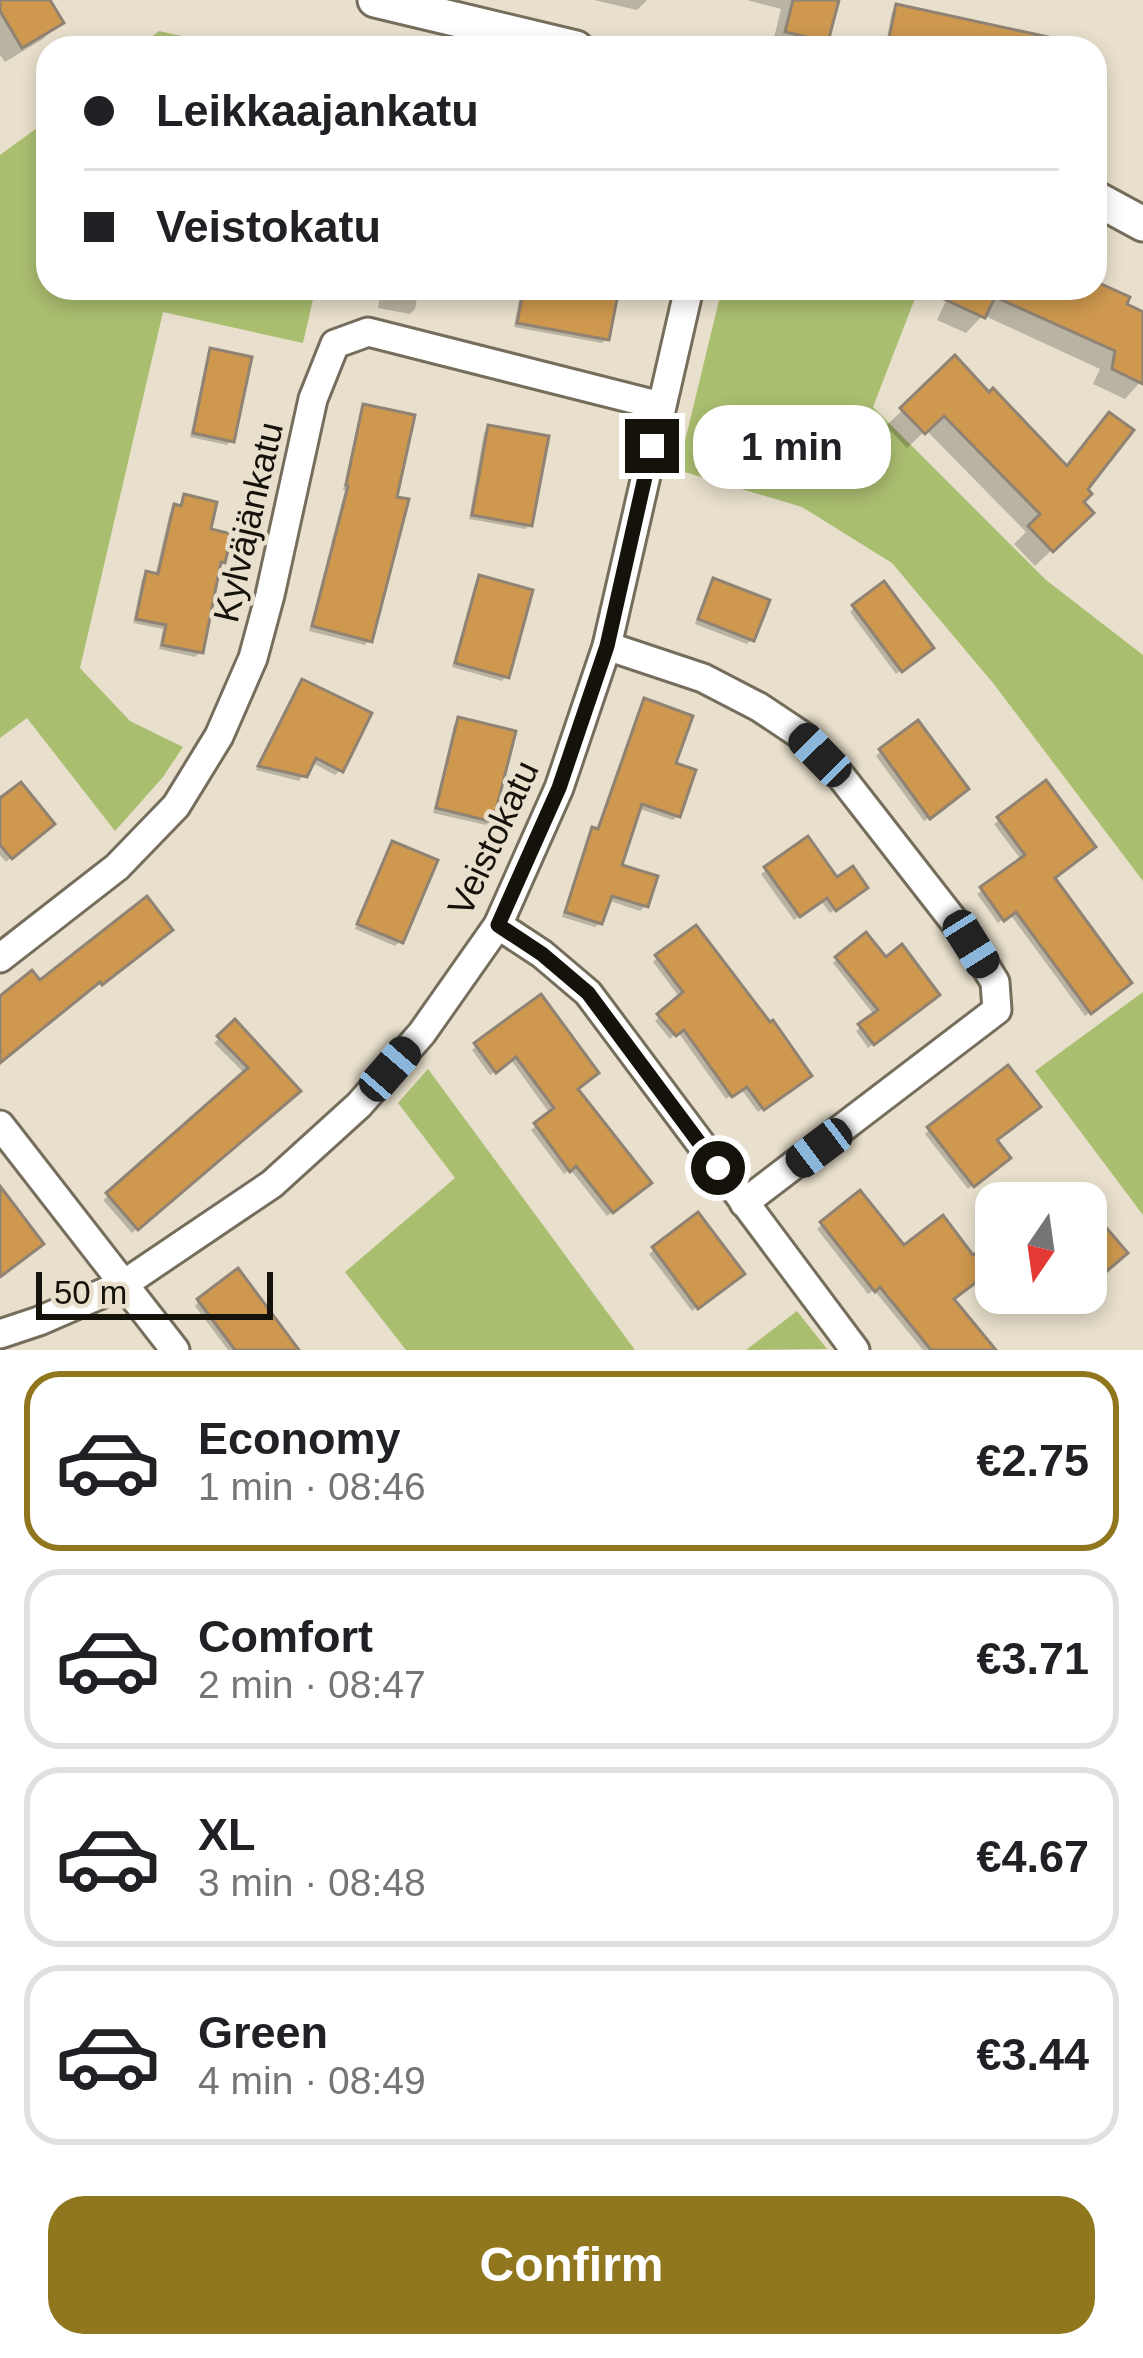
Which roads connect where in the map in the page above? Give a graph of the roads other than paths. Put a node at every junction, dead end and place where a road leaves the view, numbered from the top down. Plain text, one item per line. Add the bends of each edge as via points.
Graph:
1 (375, 0) edge
2 (526, 36) edge
3 (1107, 205) edge
4 (1143, 224) edge
5 (686, 300) edge
6 (662, 406) junction
7 (607, 646) junction
8 (498, 925) junction
9 (0, 958) edge
10 (0, 1125) edge
11 (744, 1203) junction
12 (124, 1284) junction
13 (0, 1334) edge
14 (175, 1350) edge
15 (855, 1350) edge

1 - 2 street
3 - 4 street
5 - 6 street, Veistokatu
6 - 7 street, Veistokatu
6 - 9 street, Kylväjänkatu via 368,332 335,344 313,399 253,658 219,736 176,806 117,867
7 - 8 street, Veistokatu via 559,788
7 - 11 street via 704,678 801,735 840,775 994,982 997,1010
8 - 11 street via 588,993
8 - 12 street, Veistokatu via 422,1034 359,1105 272,1184
10 - 12 street
11 - 15 street
12 - 13 street, Veistokatu
12 - 14 street

